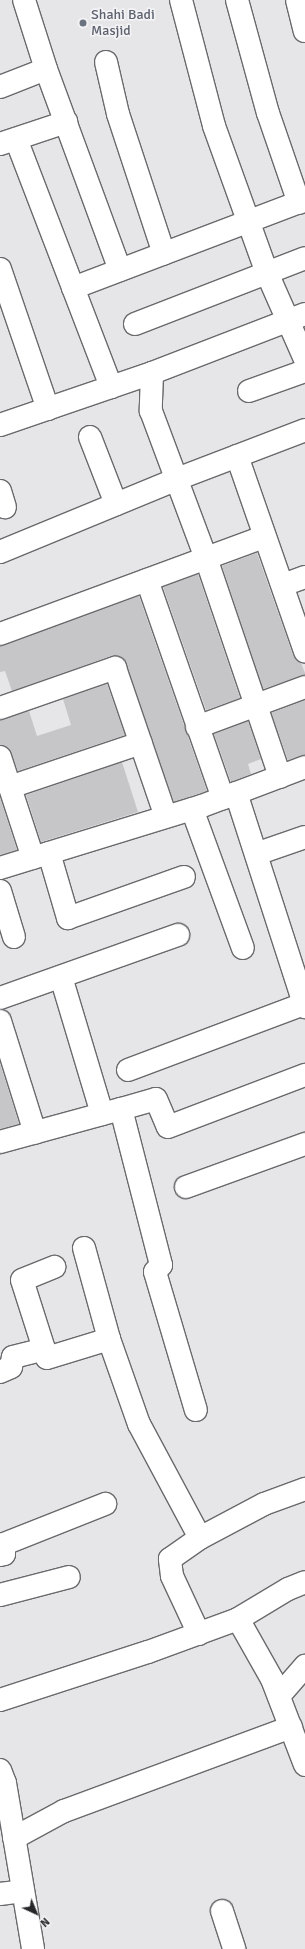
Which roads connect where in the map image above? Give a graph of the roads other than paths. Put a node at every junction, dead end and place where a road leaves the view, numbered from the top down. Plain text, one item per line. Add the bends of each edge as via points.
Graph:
1 (24, 0) edge
2 (181, 0) edge
3 (237, 0) edge
4 (297, 0) edge
5 (305, 32) edge
6 (106, 62) dead end
7 (46, 69) junction
8 (0, 87) edge
9 (66, 122) junction
10 (8, 142) edge
11 (302, 201) edge
12 (249, 220) junction
13 (164, 254) junction
14 (305, 258) edge
15 (120, 270) junction
16 (267, 273) junction
17 (1, 277) edge
18 (73, 288) junction
19 (296, 318) edge
20 (135, 324) dead end
21 (305, 359) edge
22 (305, 371) edge
23 (152, 373) junction
24 (111, 387) junction
25 (249, 391) dead end
26 (48, 409) junction
27 (0, 425) edge
28 (305, 430) edge
29 (90, 437) dead end
30 (237, 456) junction
31 (177, 479) junction
32 (116, 504) junction
33 (264, 537) junction
34 (0, 552) edge
35 (206, 558) junction
36 (305, 577) edge
37 (147, 580) junction
38 (283, 585) junction
39 (0, 634) edge
40 (305, 651) edge
41 (305, 687) edge
42 (256, 706) junction
43 (0, 708) edge
44 (197, 727) junction
45 (141, 743) junction
46 (0, 757) edge
47 (305, 767) edge
48 (280, 777) junction
49 (10, 787) junction
50 (230, 796) junction
51 (192, 809) junction
52 (166, 817) junction
53 (305, 837) edge
54 (256, 854) junction
55 (41, 855) junction
56 (0, 868) edge
57 (184, 877) dead end
58 (0, 891) edge
59 (178, 935) dead end
60 (14, 938) dead end
61 (243, 948) dead end
62 (60, 977) junction
63 (0, 998) edge
64 (304, 1005) edge
65 (0, 1021) edge
66 (128, 1070) dead end
67 (305, 1075) edge
68 (111, 1111) junction
69 (34, 1133) junction
70 (0, 1142) edge
71 (305, 1144) edge
72 (186, 1187) dead end
73 (84, 1248) dead end
74 (54, 1267) dead end
75 (109, 1340) junction
76 (44, 1349) junction
77 (0, 1372) edge
78 (196, 1410) dead end
79 (305, 1489) edge
80 (104, 1504) dead end
81 (200, 1538) junction
82 (0, 1555) edge
83 (69, 1578) dead end
84 (305, 1582) edge
85 (0, 1595) edge
86 (238, 1619) junction
87 (199, 1634) junction
88 (305, 1666) edge
89 (279, 1696) junction
90 (0, 1700) edge
91 (291, 1727) junction
92 (305, 1765) edge
93 (0, 1770) edge
94 (14, 1838) junction
95 (23, 1891) junction
96 (0, 1894) edge
97 (222, 1911) dead end
98 (33, 1949) edge
99 (234, 1949) edge

1 - 7 street
2 - 12 street via 214,126
3 - 11 street via 268,113
4 - 5 street
6 - 13 street via 118,114
7 - 8 street
7 - 9 street
9 - 10 street
9 - 15 street
10 - 18 street
11 - 12 street
12 - 13 street
12 - 16 street
13 - 15 street
14 - 16 street
15 - 18 street
16 - 19 street
16 - 20 street
17 - 26 street
18 - 24 street
19 - 21 street
19 - 23 street
22 - 25 street
23 - 24 street
23 - 31 street via 151,411
24 - 26 street
26 - 27 street
28 - 30 street
29 - 32 street
30 - 31 street
30 - 33 street
31 - 32 street
31 - 35 street
32 - 34 street
33 - 35 street
33 - 38 street
35 - 37 street
35 - 42 street
36 - 38 street
37 - 39 street
37 - 44 street
38 - 40 street
41 - 42 street
42 - 44 street
42 - 48 street
43 - 45 street via 115,668
44 - 50 street
45 - 49 street
45 - 52 street
46 - 49 street
47 - 48 street
48 - 50 street
49 - 55 street
50 - 51 street
50 - 54 street
51 - 52 street
51 - 61 street
52 - 55 street
53 - 54 street
54 - 64 street
55 - 56 street
55 - 57 street via 68,918
58 - 60 street
59 - 62 street
62 - 63 street
62 - 68 street
64 - 66 street
65 - 69 street
67 - 68 street via 168,1127 156,1099
68 - 69 street
68 - 78 street via 162,1265 155,1272
69 - 70 street
71 - 72 street
73 - 75 street
74 - 76 street via 22,1280
75 - 76 street via 47,1358
75 - 81 street via 138,1424
76 - 77 street via 13,1357 11,1367
79 - 81 street via 264,1504
80 - 82 street via 4,1544 4,1554
81 - 87 street via 174,1554 168,1563
83 - 85 street
84 - 86 street via 288,1589
86 - 87 street
86 - 89 street
87 - 90 street
88 - 89 street
89 - 91 street
91 - 92 street
91 - 94 street via 64,1811
93 - 94 street via 5,1783
94 - 95 street
95 - 96 street
95 - 98 street
97 - 99 street

